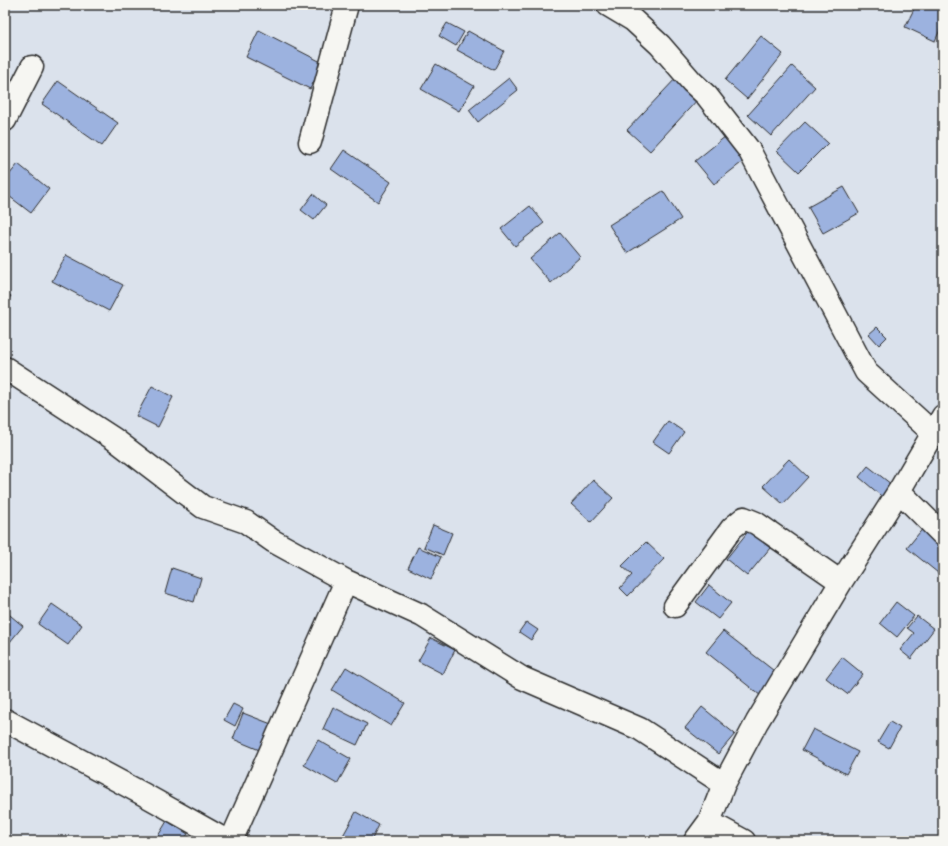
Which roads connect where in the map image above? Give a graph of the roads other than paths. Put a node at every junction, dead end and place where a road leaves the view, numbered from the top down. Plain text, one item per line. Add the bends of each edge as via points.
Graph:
1 (347, 5) edge
2 (608, 5) edge
3 (32, 67) dead end
4 (5, 120) edge
5 (310, 142) dead end
6 (5, 368) edge
7 (938, 424) edge
8 (899, 491) junction
9 (943, 535) edge
10 (346, 580) junction
11 (841, 582) junction
12 (675, 606) dead end
13 (5, 720) edge
14 (724, 784) junction
15 (708, 822) junction
16 (227, 841) edge
17 (231, 841) edge
18 (695, 841) edge
19 (744, 841) edge

1 - 5 street
2 - 7 street via 633,20 660,45 707,96 750,150 866,372
3 - 4 street
6 - 10 street via 114,439 203,507 246,522 273,541
7 - 8 street
8 - 9 street
8 - 11 street
10 - 14 street via 421,615 522,678 640,729
10 - 17 street
11 - 12 street via 756,523 744,518 732,528
11 - 14 street via 757,722
13 - 16 street
14 - 15 street
15 - 18 street
15 - 19 street

